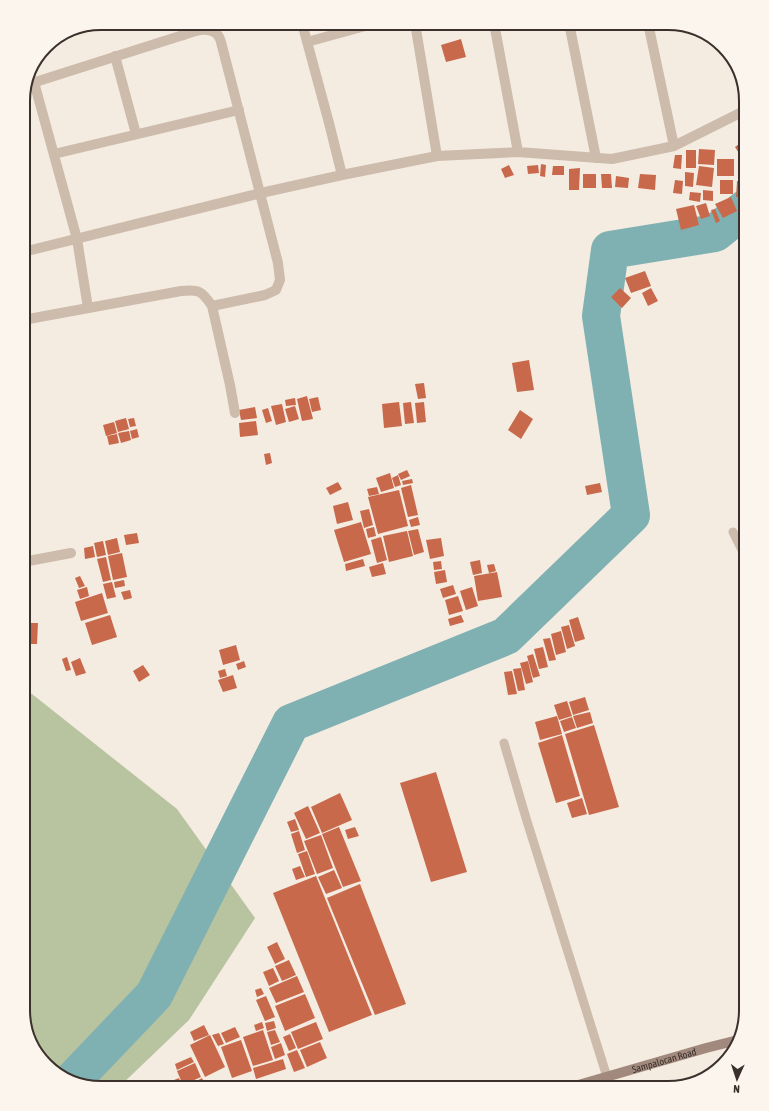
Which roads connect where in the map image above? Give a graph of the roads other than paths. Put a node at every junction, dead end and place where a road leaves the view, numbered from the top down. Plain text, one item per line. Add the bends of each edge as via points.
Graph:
1 (304, 30) edge
2 (351, 30) edge
3 (416, 30) edge
4 (495, 30) edge
5 (570, 30) edge
6 (649, 30) edge
7 (307, 42) junction
8 (115, 56) junction
9 (32, 83) edge
10 (31, 88) edge
11 (239, 110) junction
12 (739, 114) edge
13 (136, 134) junction
14 (674, 146) junction
15 (518, 152) junction
16 (54, 154) junction
17 (437, 156) junction
18 (596, 158) junction
19 (342, 175) junction
20 (261, 193) junction
21 (76, 239) junction
22 (30, 250) edge
23 (212, 306) junction
24 (88, 308) junction
25 (30, 319) edge
26 (235, 412) dead end
27 (734, 532) dead end
28 (739, 543) edge
29 (71, 553) dead end
30 (30, 561) edge
31 (504, 743) dead end
32 (732, 1042) edge
33 (607, 1077) junction
34 (593, 1081) edge

1 - 7 street
2 - 7 street
3 - 17 street
4 - 15 street
5 - 18 street
6 - 14 street
7 - 19 street
8 - 9 street
8 - 11 street via 203,30 215,32 221,42
8 - 13 street
10 - 16 street
11 - 13 street
11 - 20 street
12 - 14 street
13 - 16 street
14 - 18 street via 612,159
15 - 17 street
15 - 18 street
16 - 21 street
17 - 19 street
19 - 20 street
20 - 21 street
20 - 23 street via 278,263 280,280 276,290 265,295
21 - 22 street
21 - 24 street
23 - 24 street via 205,295 190,290
23 - 26 street
24 - 25 street
27 - 28 lane
29 - 30 street
31 - 33 lane
32 - 33 main road, Sampalocan Road
33 - 34 main road, Sampalocan Road

